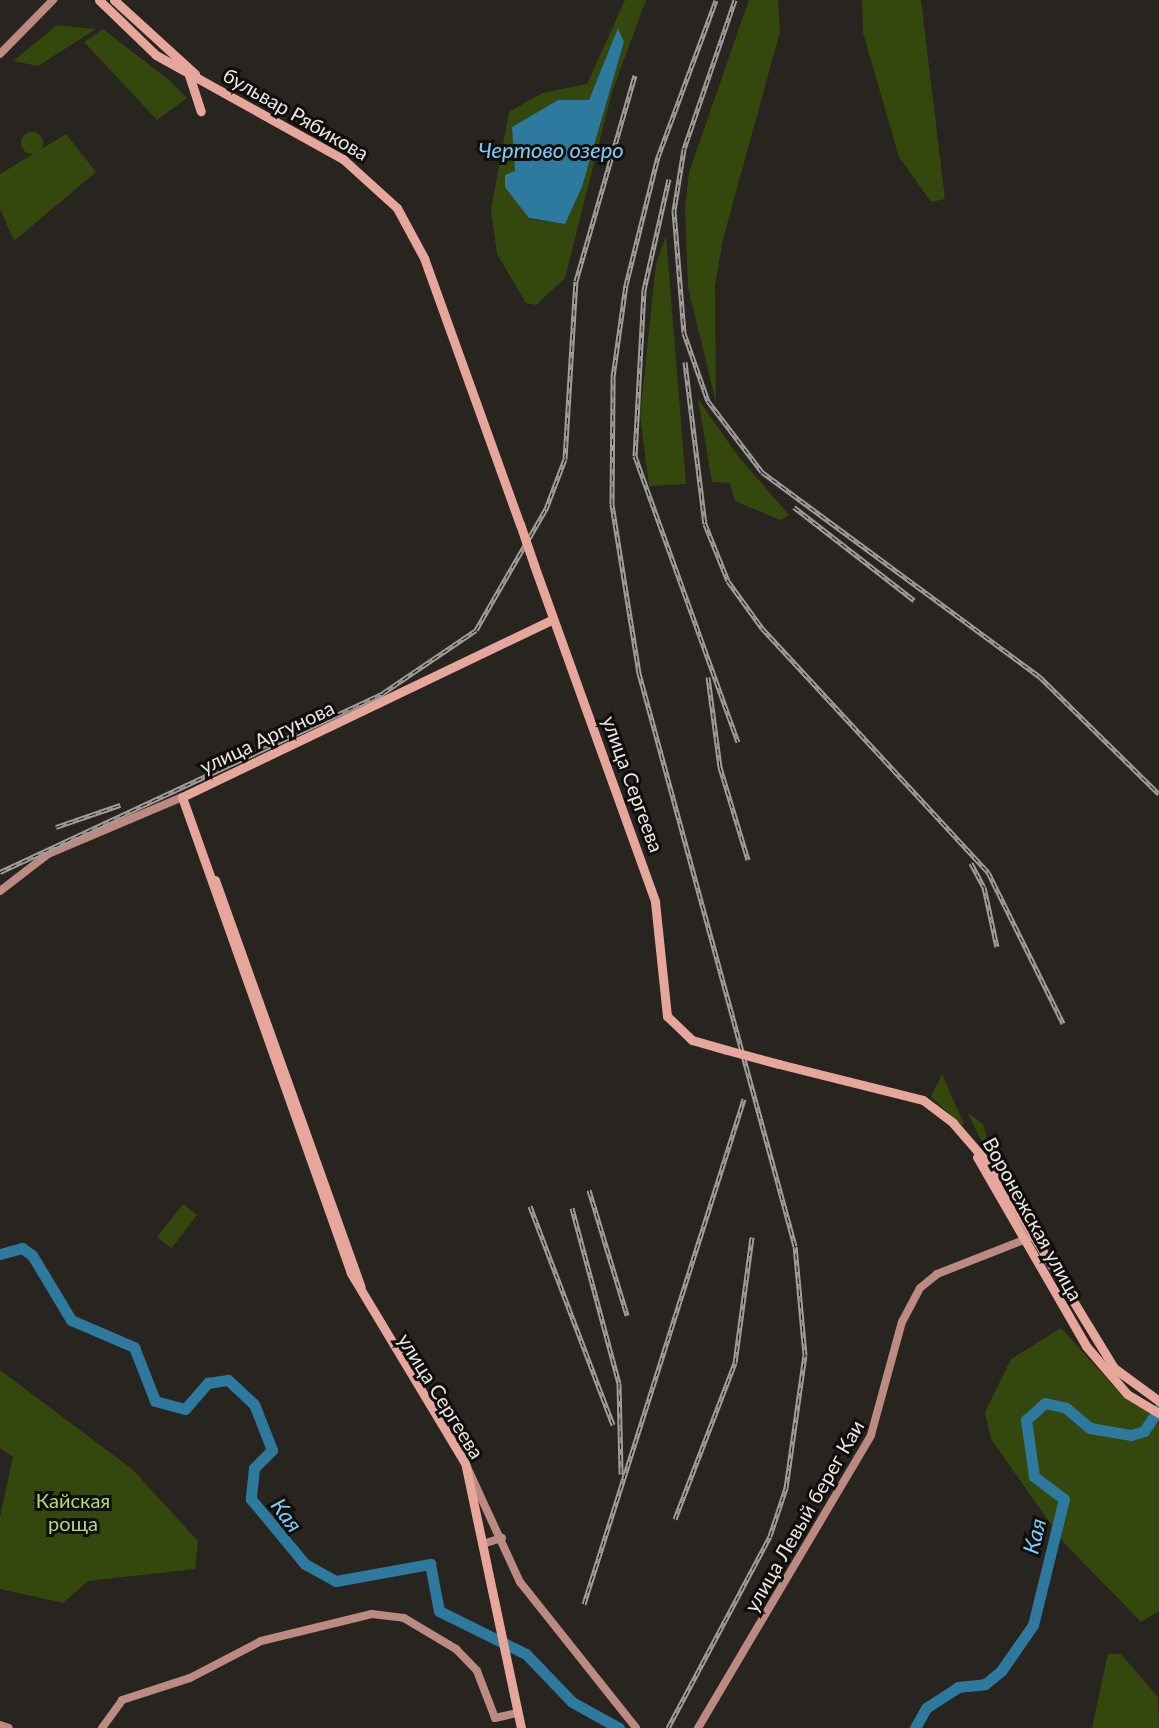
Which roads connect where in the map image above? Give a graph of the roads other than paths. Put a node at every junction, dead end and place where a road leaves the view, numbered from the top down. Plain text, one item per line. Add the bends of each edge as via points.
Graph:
1 (53, 0) edge
2 (99, 0) edge
3 (114, 0) edge
4 (0, 54) edge
5 (189, 75) junction
6 (204, 81) junction
7 (201, 111) dead end
8 (424, 258) joint
9 (553, 619) junction
10 (182, 797) junction
11 (206, 863) junction
12 (0, 891) edge
13 (967, 1140) joint
14 (1026, 1240) junction
15 (361, 1290) junction
16 (1159, 1401) edge
17 (1159, 1413) edge
18 (465, 1463) junction
19 (502, 1538) junction
20 (483, 1544) junction
21 (517, 1713) junction
22 (0, 1725) edge
23 (9, 1728) edge
24 (102, 1728) edge
25 (521, 1728) edge
26 (636, 1728) edge
27 (698, 1728) edge

1 - 4 street
2 - 5 main road, бульвар Рябикова
3 - 6 main road, бульвар Рябикова
5 - 6 main road, бульвар Рябикова
5 - 7 main road
6 - 8 main road, бульвар Рябикова via 365,175 406,220
8 - 9 main road, улица Сергеева, bridge
9 - 10 main road, улица Аргунова
9 - 13 main road, улица Сергеева, bridge via 655,902 667,1016 692,1040 923,1100
10 - 11 main road, улица Сергеева
10 - 12 street, улица Аргунова via 48,854
11 - 15 main road, улица Сергеева
11 - 15 main road, улица Сергеева via 230,914
13 - 14 main road, Воронежская улица
14 - 16 main road, Воронежская улица via 1114,1368
14 - 17 main road, Воронежская улица via 1086,1346 1142,1404
14 - 27 street, улица Левый берег Каи via 937,1274 920,1288 902,1322 871,1435
15 - 18 main road, улица Сергеева via 380,1333
18 - 19 street
18 - 20 main road, улица Сергеева
19 - 20 street
19 - 26 street via 520,1582
20 - 21 main road, улица Сергеева
21 - 24 street via 495,1718 477,1671 456,1649 404,1618 372,1614 261,1641 190,1678 122,1700
21 - 25 main road, улица Сергеева
22 - 23 street

